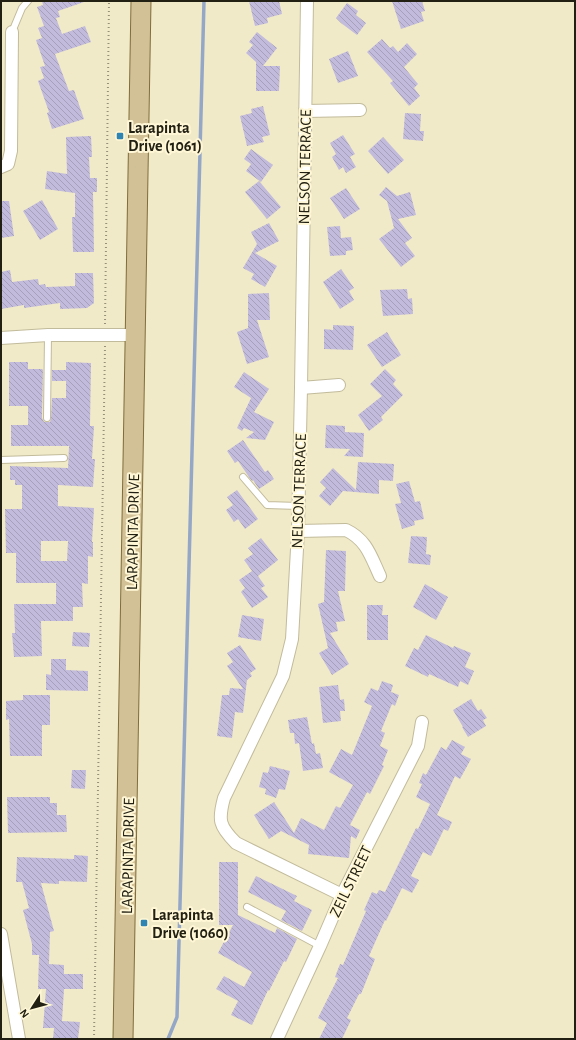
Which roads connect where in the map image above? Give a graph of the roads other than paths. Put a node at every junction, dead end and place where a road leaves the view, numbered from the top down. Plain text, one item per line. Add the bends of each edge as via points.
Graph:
1 (28, 1) edge
2 (137, 1) edge
3 (141, 1) edge
4 (307, 1) edge
5 (140, 26) junction
6 (12, 32) joint
7 (305, 110) junction
8 (360, 110) dead end
9 (1, 167) edge
10 (48, 335) junction
11 (135, 335) junction
12 (1, 338) edge
13 (339, 386) dead end
14 (301, 388) junction
15 (47, 418) dead end
16 (64, 458) dead end
17 (1, 460) edge
18 (243, 477) dead end
19 (298, 506) junction
20 (298, 531) junction
21 (380, 576) dead end
22 (422, 722) dead end
23 (342, 895) junction
24 (247, 907) dead end
25 (1, 934) edge
26 (320, 946) junction
27 (19, 1039) edge
28 (123, 1039) edge
29 (278, 1039) edge

1 - 6 lane via 22,8
2 - 5 main road, LARAPINTA DRIVE
3 - 5 main road, LARAPINTA DRIVE
4 - 7 street, NELSON TERRACE
5 - 11 main road, LARAPINTA DRIVE
6 - 9 street via 10,151 8,164
7 - 8 street
7 - 14 street, NELSON TERRACE
10 - 11 street
10 - 12 street
10 - 15 lane
11 - 28 main road, LARAPINTA DRIVE
13 - 14 street
14 - 19 street, NELSON TERRACE
16 - 17 lane
18 - 19 lane via 267,505
19 - 20 street, NELSON TERRACE
20 - 21 street via 346,530 362,541
20 - 23 street, NELSON TERRACE via 292,639 283,676 224,798 220,812 221,824 236,842
22 - 23 street, ZEIL STREET via 418,746
23 - 26 street, ZEIL STREET
24 - 26 lane
25 - 27 street
26 - 29 street, ZEIL STREET

